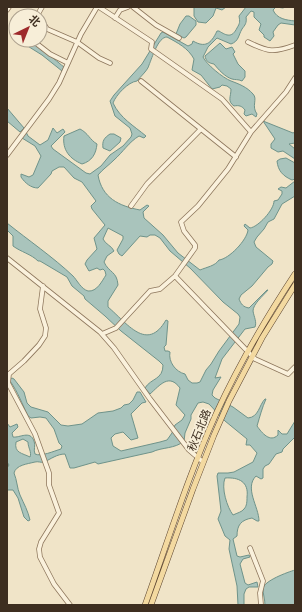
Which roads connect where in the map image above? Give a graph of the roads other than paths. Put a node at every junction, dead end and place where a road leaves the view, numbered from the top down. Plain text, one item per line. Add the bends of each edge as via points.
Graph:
1 (9, 7) edge
2 (98, 7) edge
3 (128, 7) edge
4 (132, 7) edge
5 (7, 10) edge
6 (115, 18) junction
7 (48, 29) edge
8 (179, 38) dead end
9 (77, 42) junction
10 (248, 42) dead end
11 (295, 45) edge
12 (42, 48) edge
13 (68, 63) junction
14 (110, 63) dead end
15 (295, 78) edge
16 (140, 81) dead end
17 (201, 129) junction
18 (251, 132) junction
19 (7, 155) edge
20 (236, 157) junction
21 (131, 206) dead end
22 (7, 258) edge
23 (295, 274) edge
24 (175, 276) junction
25 (295, 285) edge
26 (43, 286) junction
27 (102, 334) junction
28 (250, 354) junction
29 (295, 367) edge
30 (7, 378) edge
31 (199, 458) junction
32 (203, 462) junction
33 (250, 548) dead end
34 (70, 605) edge
35 (146, 605) edge
36 (151, 605) edge
37 (261, 605) edge

1 - 5 street
2 - 6 street
2 - 9 street
3 - 6 street via 120,10
4 - 8 street
6 - 18 street via 152,42 151,49 222,99
7 - 9 street
9 - 13 street
9 - 14 street
10 - 11 street via 264,50 280,51
12 - 13 street
13 - 19 street via 49,99
15 - 18 street
16 - 17 street
17 - 20 street
17 - 21 street via 147,184
18 - 20 street
20 - 24 street via 198,206 182,222 184,231 195,248
22 - 26 street
23 - 28 main road, 秋石北路
24 - 27 street via 160,289 150,290 116,328
24 - 28 street
25 - 28 main road, 秋石北路
26 - 27 street
26 - 30 street via 40,308 46,336
27 - 31 street via 189,450
28 - 29 street via 255,360 288,374
28 - 31 main road, 秋石北路 via 216,414
28 - 32 main road, 秋石北路
30 - 34 street via 37,440 59,513 41,542 40,557 54,584
31 - 32 street
31 - 35 main road, 秋石北路
32 - 36 main road, 秋石北路
33 - 37 street via 263,582 260,593

